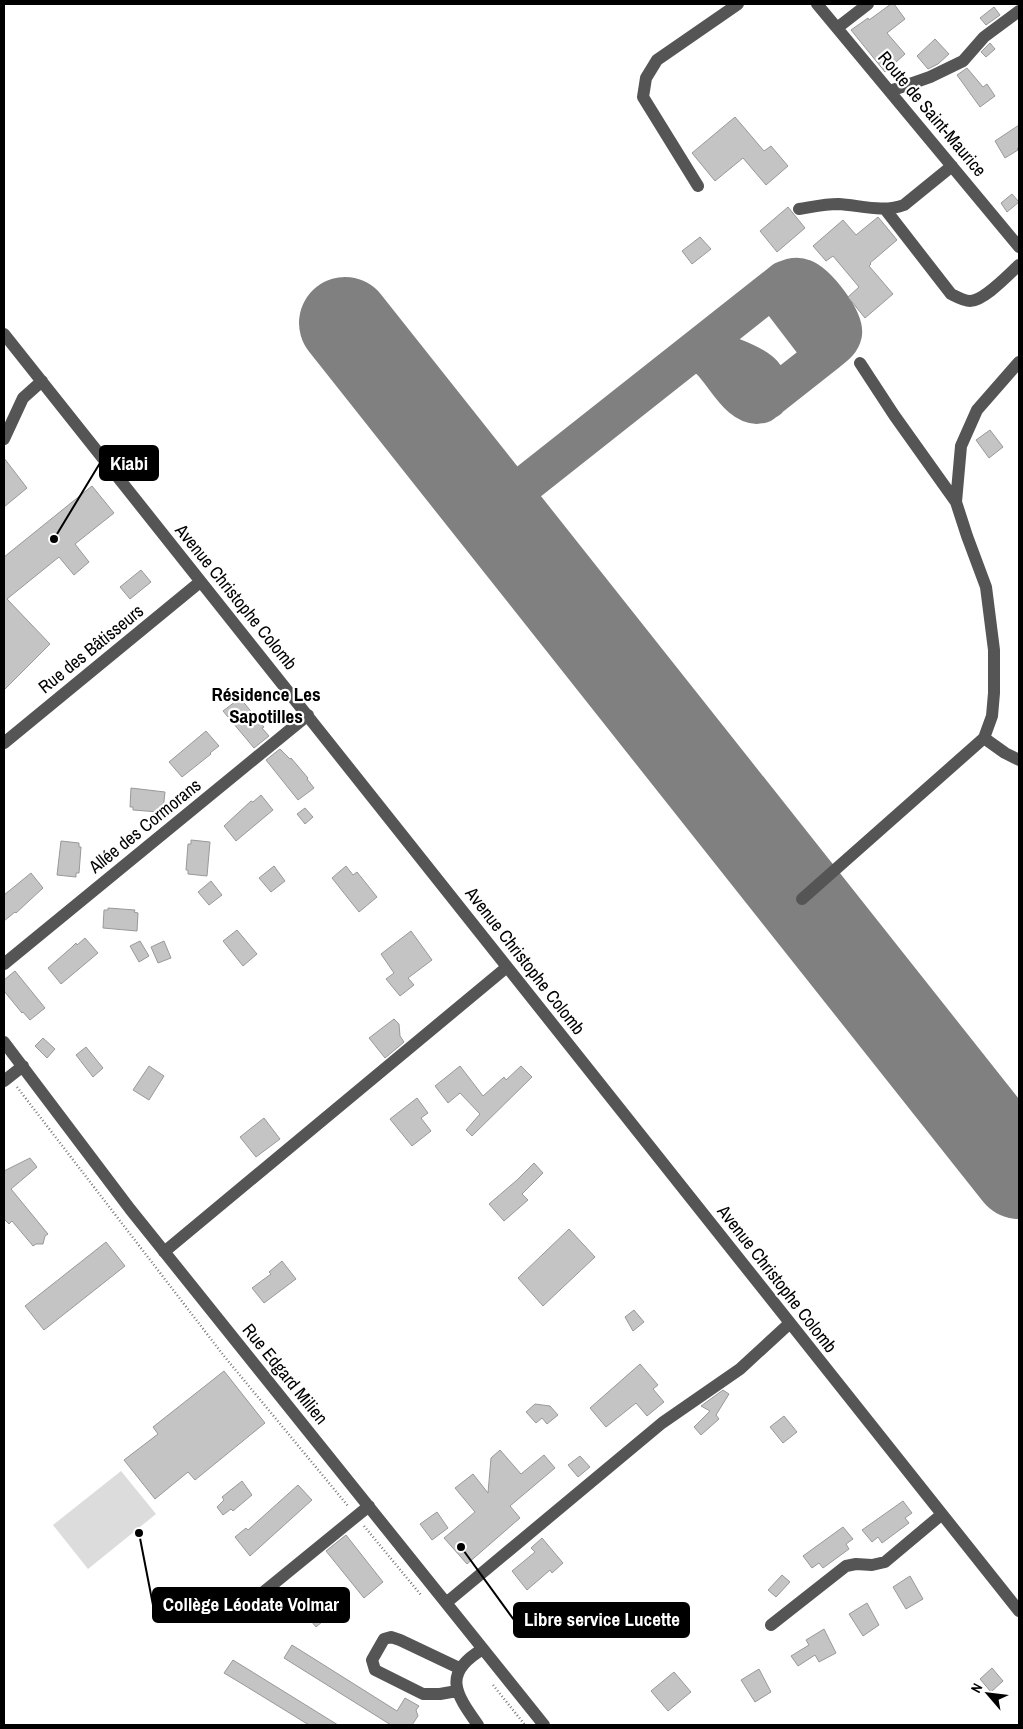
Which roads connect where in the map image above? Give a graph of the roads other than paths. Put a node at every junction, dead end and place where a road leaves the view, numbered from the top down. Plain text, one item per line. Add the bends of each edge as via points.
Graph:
1 (738, 4) edge
2 (817, 4) edge
3 (868, 4) edge
4 (1019, 11) edge
5 (837, 28) junction
6 (890, 91) junction
7 (952, 166) junction
8 (698, 186) dead end
9 (799, 209) dead end
10 (885, 209) junction
11 (1019, 247) edge
12 (1019, 265) edge
13 (4, 334) edge
14 (1019, 362) edge
15 (860, 363) dead end
16 (42, 381) junction
17 (4, 439) edge
18 (956, 502) junction
19 (200, 582) junction
20 (308, 715) junction
21 (984, 738) junction
22 (4, 743) edge
23 (1019, 760) edge
24 (802, 899) dead end
25 (4, 964) edge
26 (507, 967) junction
27 (4, 1042) edge
28 (23, 1066) junction
29 (6, 1079) edge
30 (164, 1252) junction
31 (790, 1323) junction
32 (369, 1506) junction
33 (941, 1515) junction
34 (446, 1603) junction
35 (245, 1607) dead end
36 (1019, 1611) edge
37 (772, 1625) dead end
38 (483, 1649) junction
39 (459, 1668) junction
40 (458, 1691) junction
41 (478, 1725) edge
42 (544, 1725) edge

1 - 8 street via 657,60 646,78 643,97
2 - 5 street, Route de Saint-Maurice
3 - 5 street
4 - 6 street via 984,37 963,60 930,77
5 - 6 street, Route de Saint-Maurice
6 - 7 street, Route de Saint-Maurice
7 - 10 street via 904,205
7 - 11 street, Route de Saint-Maurice
9 - 10 street via 836,204
10 - 12 street via 951,294 960,298 980,299
13 - 16 street, Avenue Christophe Colomb
14 - 18 street via 977,410 961,446
15 - 18 street
16 - 17 street via 23,398
16 - 19 street, Avenue Christophe Colomb
18 - 21 street via 986,587 994,650 992,716
19 - 20 street, Avenue Christophe Colomb
19 - 22 street, Rue des Bâtisseurs
20 - 25 street, Allée des Cormorans
20 - 26 street, Avenue Christophe Colomb
21 - 23 street
21 - 24 street
26 - 30 street
26 - 31 street, Avenue Christophe Colomb
27 - 28 street, Rue Edgard Milien
28 - 29 street
28 - 30 street, Rue Edgard Milien
30 - 32 street, Rue Edgard Milien
31 - 33 street, Avenue Christophe Colomb
31 - 34 street via 740,1369 662,1423
32 - 34 street, Rue Edgard Milien
32 - 35 street
33 - 36 street, Avenue Christophe Colomb
33 - 37 street via 885,1562 846,1566
34 - 38 street, Rue Edgard Milien
38 - 39 street
38 - 42 street, Rue Edgard Milien
39 - 40 street
39 - 40 street via 391,1637 384,1639 372,1660 375,1670 423,1694
40 - 41 street

